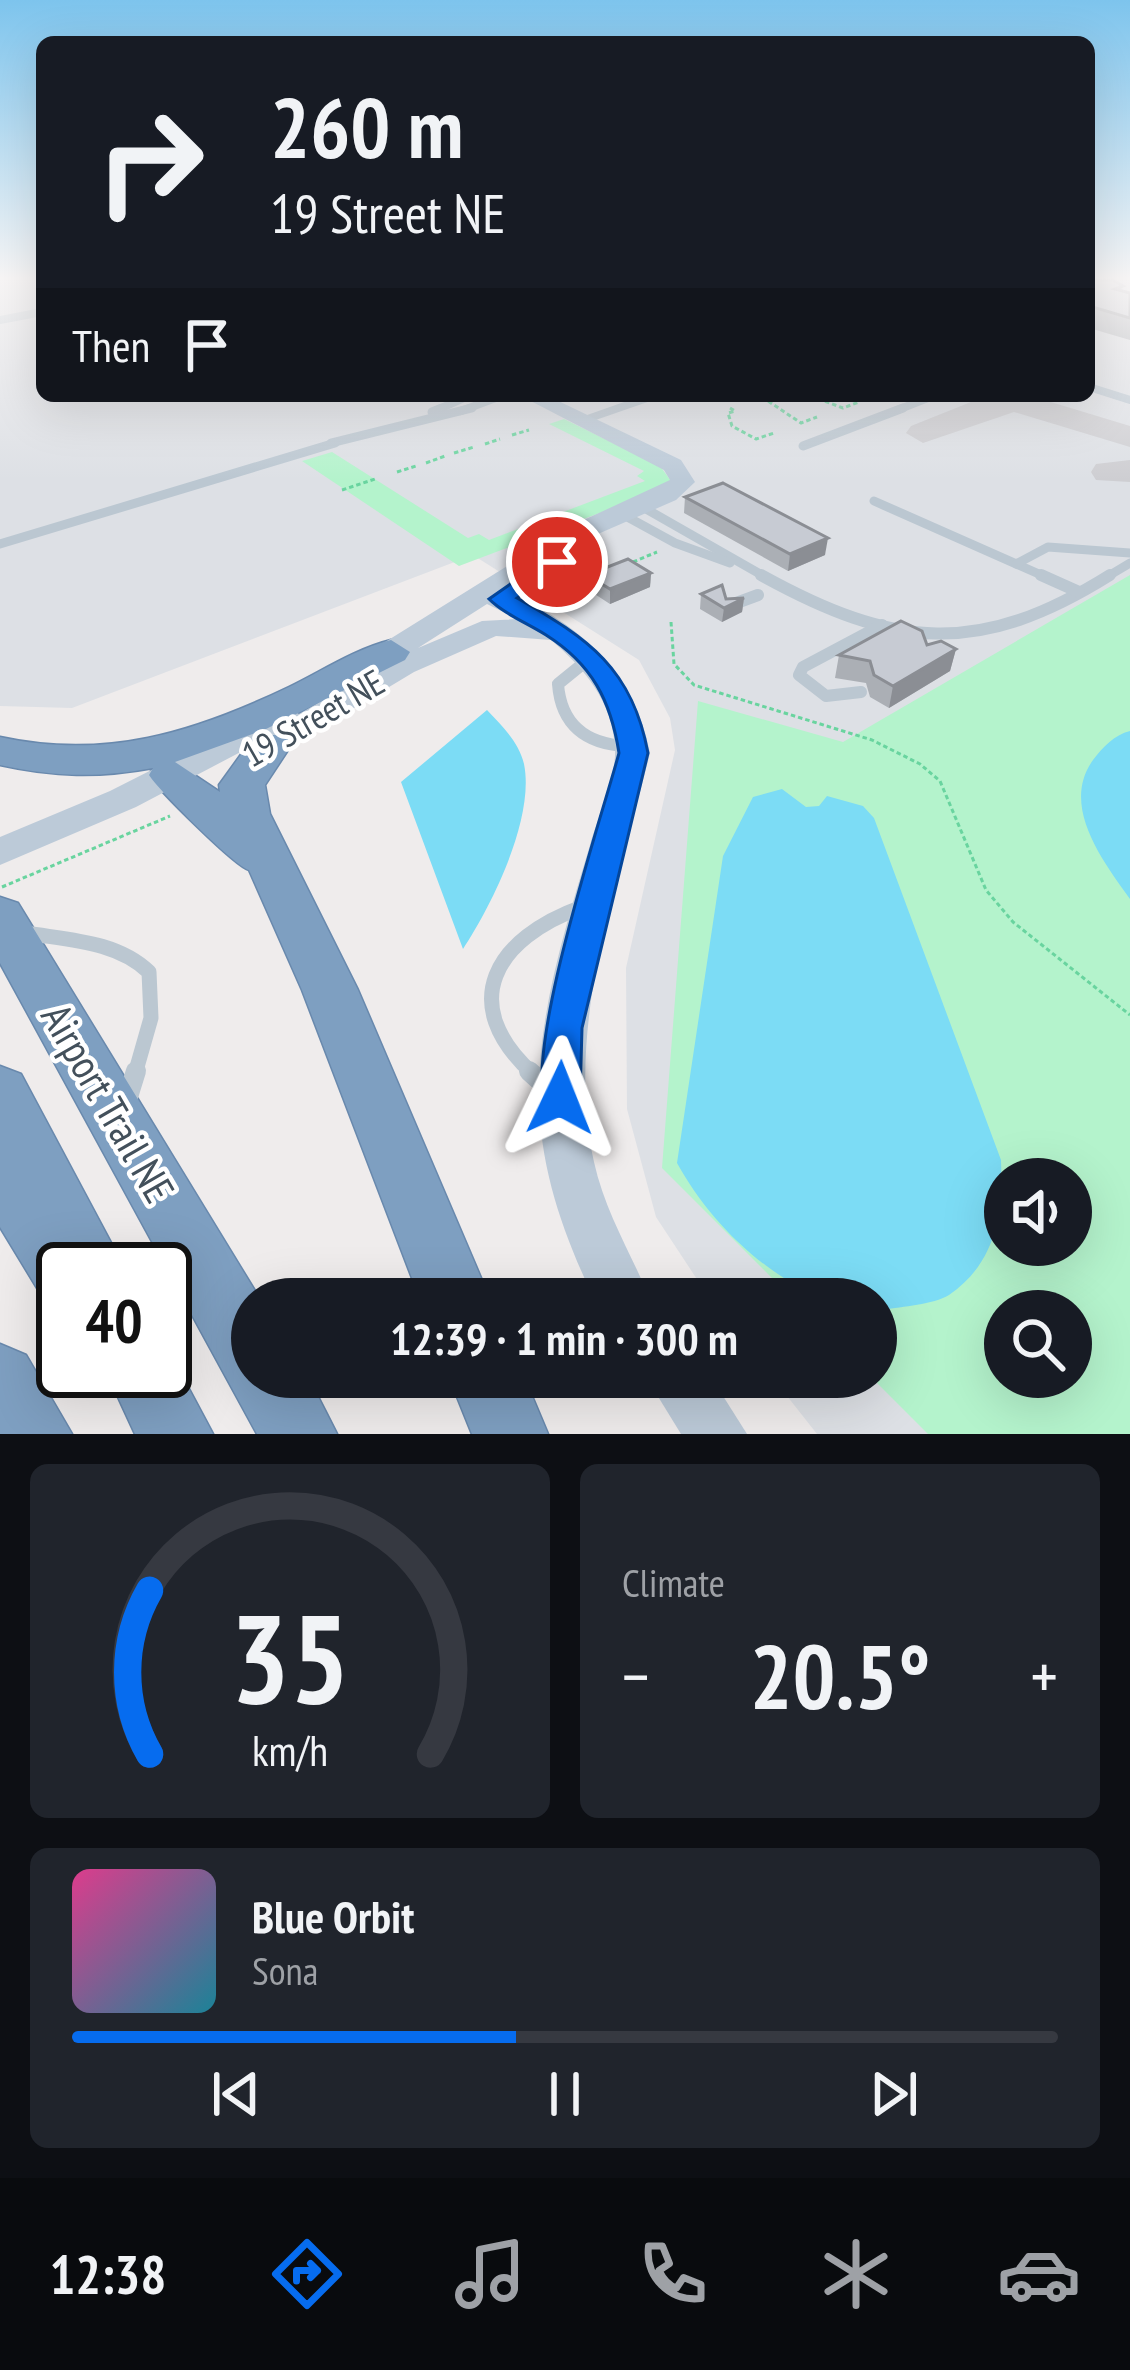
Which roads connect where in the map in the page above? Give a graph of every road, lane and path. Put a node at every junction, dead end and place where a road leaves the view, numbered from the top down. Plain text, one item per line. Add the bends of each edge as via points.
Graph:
1 (1095, 388) edge
2 (1130, 400) edge
3 (454, 402) edge
4 (459, 402) edge
5 (483, 402) edge
6 (544, 402) edge
7 (638, 402) edge
8 (769, 402) edge
9 (831, 402) edge
10 (859, 402) dead end
11 (917, 402) edge
12 (447, 405) junction
13 (730, 409) dead end
14 (430, 415) junction
15 (818, 417) dead end
16 (581, 420) junction
17 (529, 430) dead end
18 (774, 433) dead end
19 (512, 435) dead end
20 (500, 439) dead end
21 (484, 444) dead end
22 (803, 446) dead end
23 (474, 447) dead end
24 (454, 453) dead end
25 (445, 456) dead end
26 (426, 463) dead end
27 (416, 466) dead end
28 (397, 472) dead end
29 (375, 479) dead end
30 (342, 490) dead end
31 (874, 501) dead end
32 (622, 515) junction
33 (0, 544) edge
34 (681, 546) junction
35 (1130, 553) edge
36 (1130, 563) edge
37 (1016, 564) junction
38 (743, 566) junction
39 (621, 568) edge
40 (600, 576) edge
41 (576, 584) dead end
42 (1079, 592) junction
43 (492, 595) junction
44 (758, 595) dead end
45 (730, 605) edge
46 (671, 622) dead end
47 (883, 624) junction
48 (560, 633) junction
49 (944, 633) junction
50 (937, 651) edge
51 (399, 658) junction
52 (590, 658) junction
53 (861, 692) dead end
54 (270, 744) junction
55 (633, 746) junction
56 (0, 751) edge
57 (179, 792) junction
58 (104, 825) junction
59 (0, 852) edge
60 (276, 886) junction
61 (2, 902) edge
62 (595, 903) junction
63 (1130, 1015) edge
64 (0, 1092) edge
65 (560, 1098) junction
66 (119, 1124) junction
67 (0, 1169) edge
68 (47, 1242) edge
69 (77, 1242) edge
70 (447, 1278) edge
71 (613, 1278) edge
72 (231, 1317) edge
73 (278, 1398) edge
74 (495, 1398) edge
75 (690, 1398) edge
76 (298, 1434) edge
77 (510, 1434) edge
78 (717, 1434) edge

1 - 2 lane
3 - 12 lane
4 - 12 lane
5 - 14 lane
6 - 16 street
7 - 16 street
8 - 15 path via 801,423
9 - 10 path
11 - 22 lane
12 - 14 lane
13 - 18 path via 732,427 746,435
14 - 33 lane
16 - 32 street, 19 Street NE via 673,465 683,482
17 - 19 path
20 - 21 path
23 - 24 path
25 - 26 path
27 - 28 path
29 - 30 path
31 - 37 lane
32 - 34 lane
32 - 38 lane
32 - 43 street, 19 Street NE via 582,531
34 - 38 lane
34 - 39 path
35 - 37 lane via 1048,547
36 - 42 lane
37 - 42 lane
38 - 47 lane
40 - 41 path
42 - 49 lane via 1010,628
43 - 48 street
43 - 51 street, 19 Street NE
44 - 45 lane
46 - 63 path via 675,665 701,688 884,744 928,769 986,890 1013,922
47 - 49 lane
47 - 53 lane via 800,675 826,697
48 - 51 street via 492,627
48 - 52 street
49 - 50 lane
51 - 54 street, 19 Street NE
51 - 56 highway via 139,757 64,765
51 - 57 street, 19 Street NE
52 - 55 street via 617,688
52 - 55 lane via 558,685 562,713 592,743
54 - 57 street, 19 Street NE
54 - 60 highway via 242,785
55 - 62 street
57 - 58 street, 19 Street NE
57 - 58 path
57 - 60 highway via 219,815
58 - 59 street, 19 Street NE
58 - 61 street, 19 Street NE
58 - 61 path
60 - 70 highway via 330,990
61 - 66 highway, Airport Trail NE
61 - 66 lane via 136,958 155,984 157,1012
62 - 65 street via 564,1028
62 - 65 lane via 522,933 499,966 489,1006 506,1050
64 - 69 highway
65 - 71 street via 578,1204
66 - 72 highway, Airport Trail NE
67 - 68 highway
73 - 76 highway
74 - 77 highway
75 - 78 street

